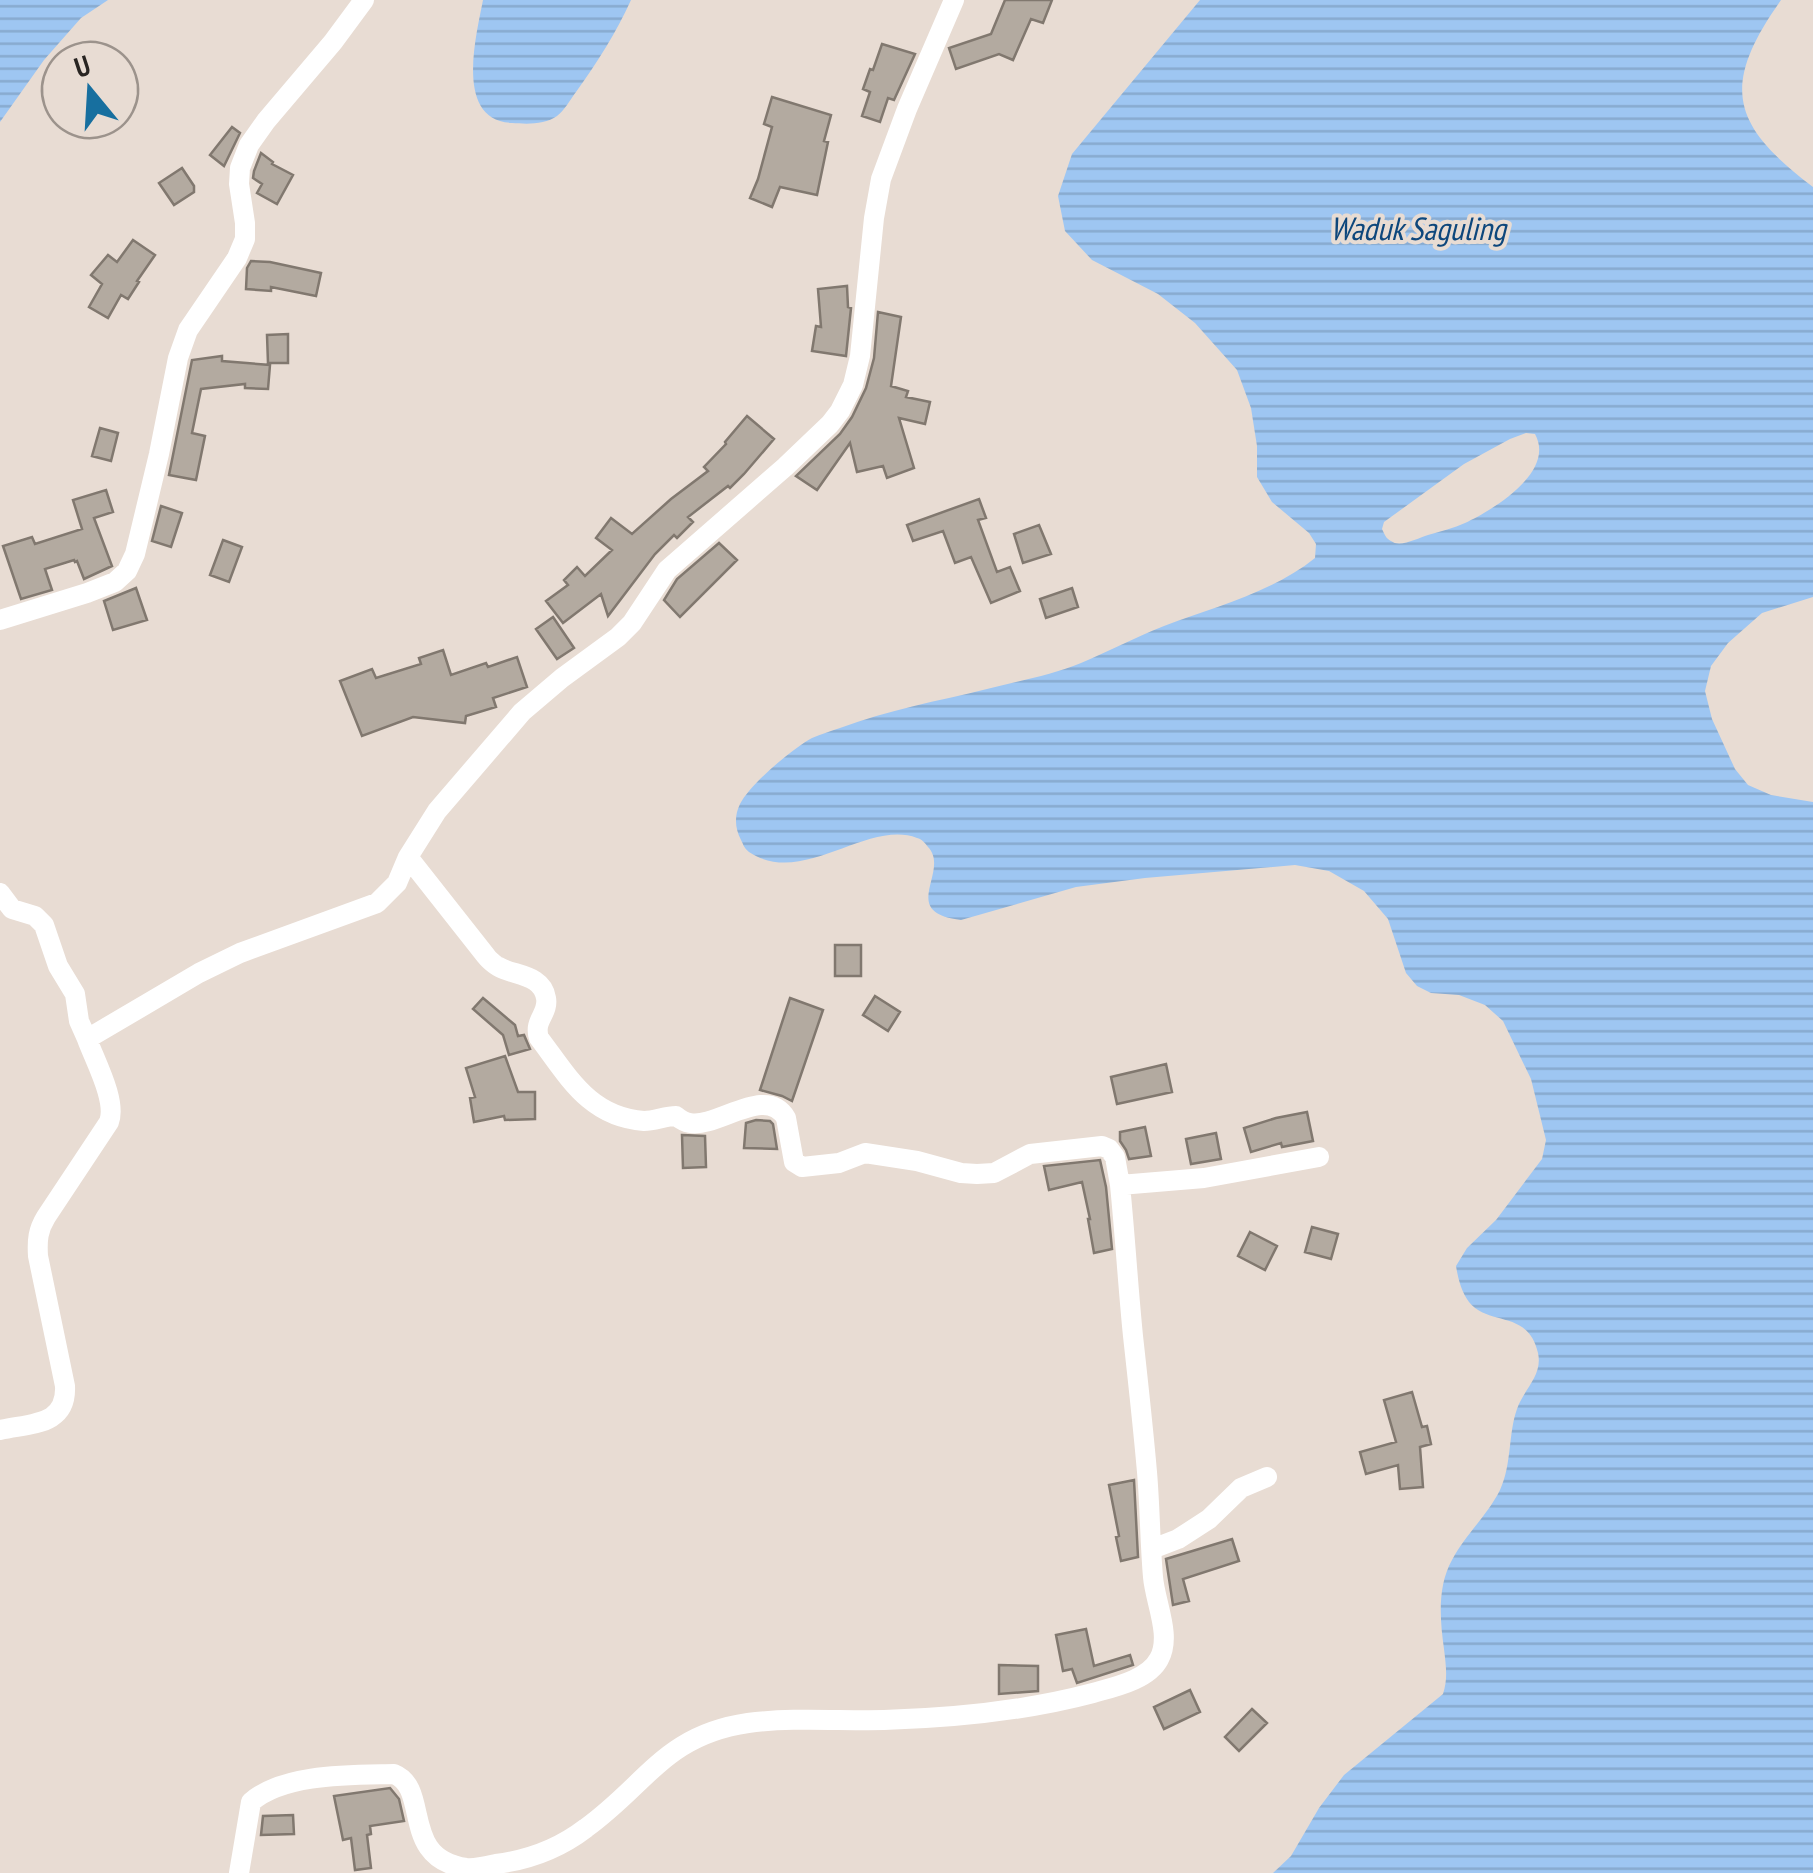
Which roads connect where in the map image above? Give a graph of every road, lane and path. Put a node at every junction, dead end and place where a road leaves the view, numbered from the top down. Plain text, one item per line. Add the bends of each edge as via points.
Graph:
1 (364, 0) edge
2 (954, 0) edge
3 (0, 620) edge
4 (408, 857) junction
5 (0, 892) edge
6 (87, 1039) junction
7 (1319, 1157) dead end
8 (1120, 1185) junction
9 (0, 1430) edge
10 (1267, 1478) dead end
11 (1152, 1549) junction
12 (239, 1873) edge

1 - 3 street via 249,144 239,184 245,239 188,330 178,358 127,571 101,588
2 - 4 street via 882,178 860,356 840,411 667,570 618,638 522,712 436,811
4 - 6 street via 398,883 377,903 240,953
4 - 8 street via 497,967 525,975 545,993 537,1034 574,1086 596,1104 646,1121 672,1116 696,1124 762,1105 777,1108 786,1118 794,1162 802,1167 845,1162 865,1152 961,1173 994,1173 1030,1154 1102,1146 1115,1157
5 - 6 street via 12,909 44,925 76,994
6 - 9 street via 112,1113 37,1241 66,1398 46,1420
7 - 8 street
8 - 11 street
10 - 11 street via 1241,1488 1178,1540
11 - 12 street via 1164,1646 1154,1666 1112,1688 1004,1712 713,1730 676,1748 584,1830 554,1847 519,1862 468,1868 434,1854 422,1838 400,1776 304,1780 251,1802

